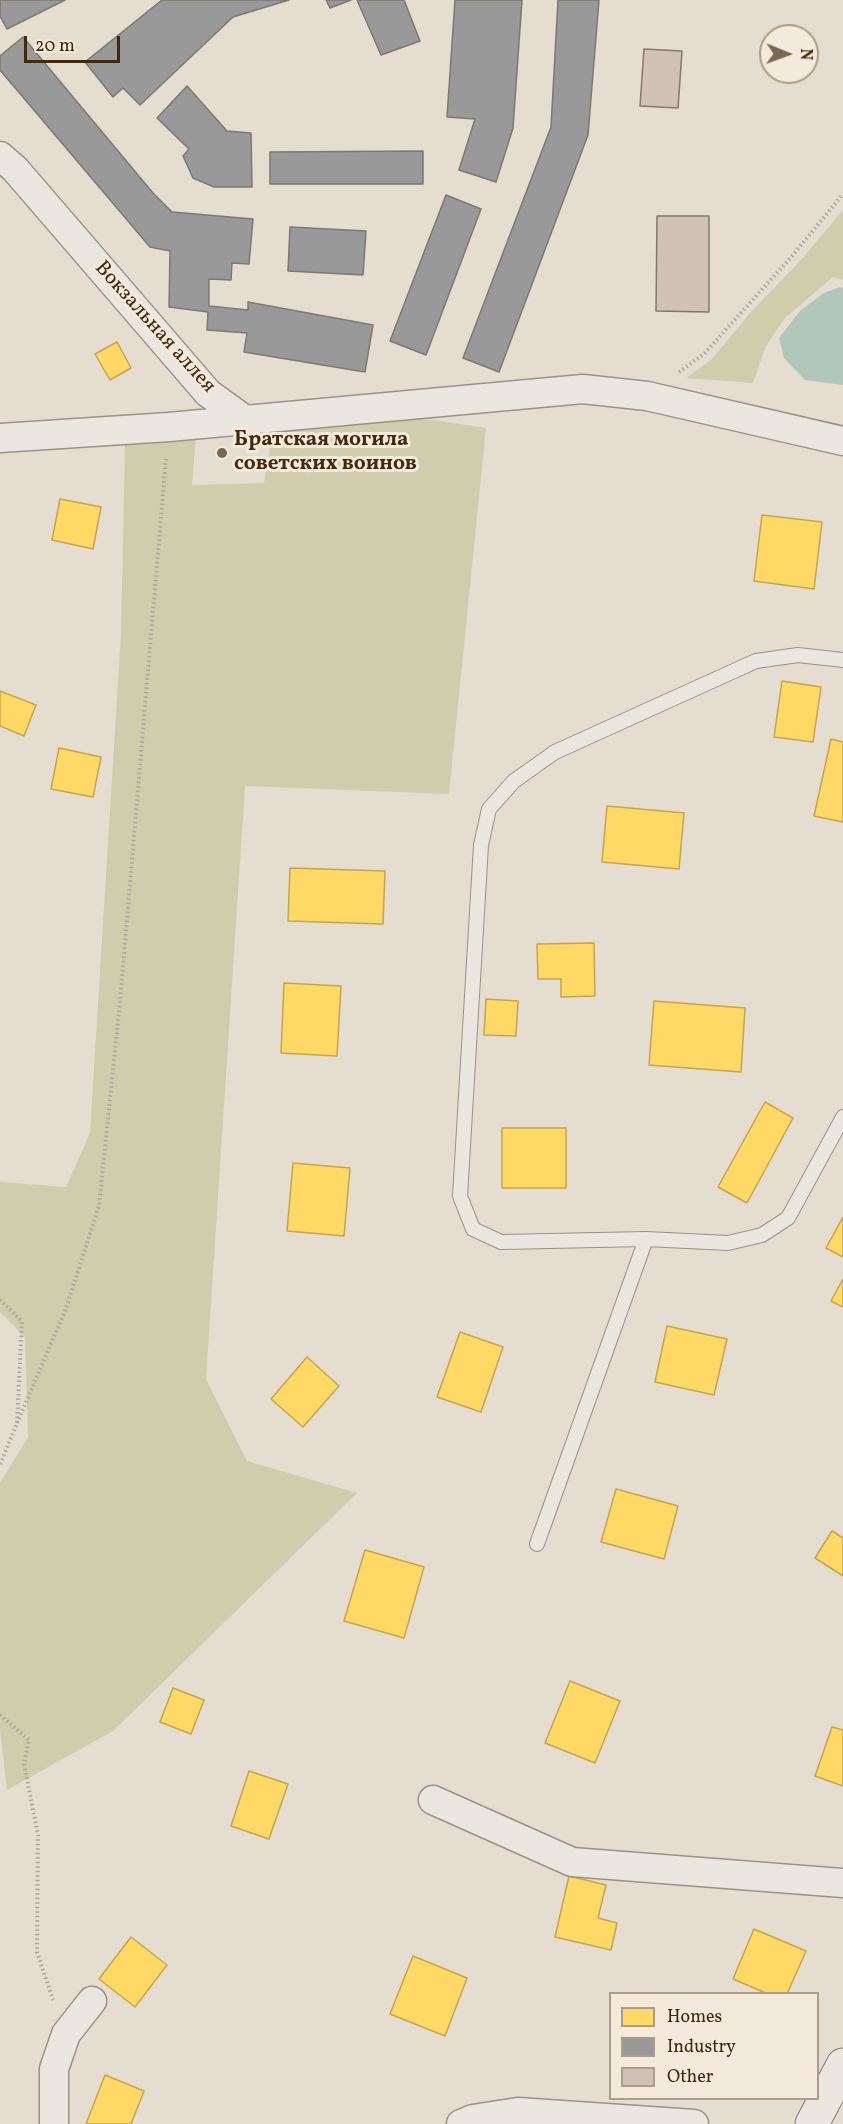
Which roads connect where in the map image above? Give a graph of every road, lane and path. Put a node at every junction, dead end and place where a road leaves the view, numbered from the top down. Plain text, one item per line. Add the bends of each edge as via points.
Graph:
1 (0, 156) edge
2 (843, 194) edge
3 (646, 396) junction
4 (245, 420) junction
5 (169, 427) junction
6 (0, 438) edge
7 (843, 441) edge
8 (843, 660) edge
9 (843, 1117) edge
10 (646, 1239) junction
11 (0, 1300) edge
12 (17, 1423) junction
13 (0, 1465) edge
14 (537, 1544) dead end
15 (0, 1715) edge
16 (433, 1800) dead end
17 (843, 1883) edge
18 (92, 2001) dead end
19 (66, 2034) junction
20 (843, 2065) edge
21 (54, 2124) edge
22 (461, 2124) edge
23 (694, 2124) edge
24 (812, 2124) edge

1 - 4 street, Вокзальная аллея via 208,393
2 - 3 path via 704,354
3 - 4 street via 583,389
3 - 7 street
4 - 5 street, Вокзальная аллея
5 - 6 street, Вокзальная аллея
5 - 12 path via 99,1206 65,1311
8 - 10 lane via 798,655 756,661 555,752 514,781 489,808 482,844 460,1196 473,1229 501,1242
9 - 10 lane via 788,1218 762,1234 728,1243
10 - 14 lane
11 - 12 path via 22,1321
12 - 13 path
15 - 19 path via 29,1740 24,1764 38,1834 36,1952
16 - 17 street via 572,1862
18 - 19 street
19 - 21 street via 54,2069
20 - 24 main road
22 - 23 street via 518,2112

